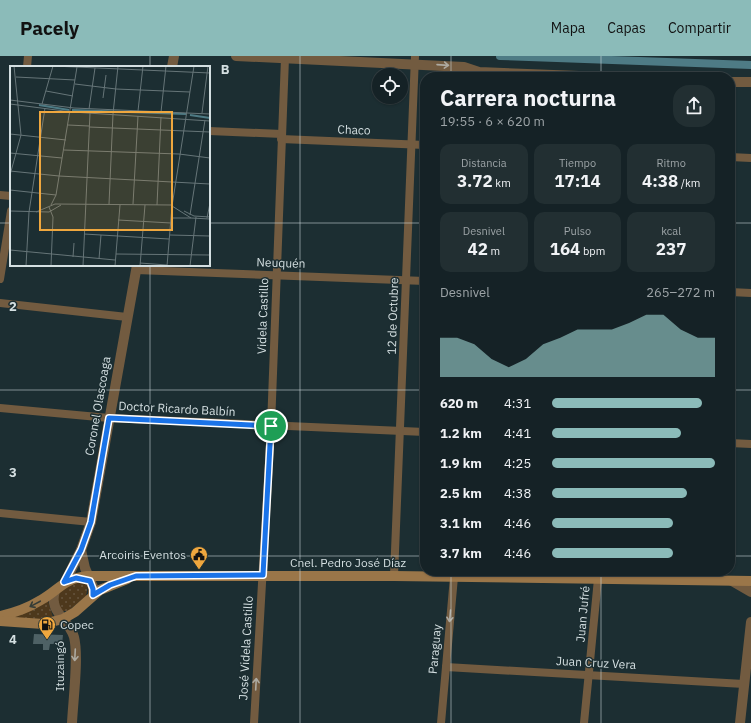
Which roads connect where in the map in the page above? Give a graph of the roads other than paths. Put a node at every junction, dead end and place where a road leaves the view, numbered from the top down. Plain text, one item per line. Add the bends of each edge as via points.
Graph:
1 (28, 56) edge
2 (174, 56) edge
3 (236, 56) edge
4 (285, 58) junction
5 (415, 59) edge
6 (27, 66) edge
7 (172, 66) edge
8 (479, 72) edge
9 (735, 82) edge
10 (751, 82) edge
11 (210, 131) edge
12 (281, 137) junction
13 (412, 145) junction
14 (420, 145) edge
15 (735, 157) edge
16 (751, 158) edge
17 (0, 195) edge
18 (10, 196) edge
19 (10, 217) edge
20 (136, 267) edge
21 (276, 275) junction
22 (0, 279) edge
23 (406, 280) junction
24 (420, 281) edge
25 (735, 292) edge
26 (751, 293) edge
27 (0, 303) edge
28 (127, 317) junction
29 (0, 408) edge
30 (109, 418) junction
31 (271, 426) junction
32 (400, 431) junction
33 (420, 432) edge
34 (735, 443) edge
35 (751, 444) edge
36 (0, 513) edge
37 (91, 522) junction
38 (81, 550) junction
39 (263, 575) junction
40 (136, 576) junction
41 (394, 576) junction
42 (480, 576) edge
43 (558, 576) edge
44 (649, 576) edge
45 (677, 576) edge
46 (454, 577) junction
47 (89, 579) junction
48 (598, 579) junction
49 (732, 581) junction
50 (751, 581) edge
51 (64, 582) junction
52 (55, 591) junction
53 (751, 592) edge
54 (93, 595) junction
55 (0, 616) edge
56 (65, 616) junction
57 (0, 621) edge
58 (751, 622) edge
59 (749, 653) edge
60 (446, 667) junction
61 (589, 675) junction
62 (744, 684) junction
63 (72, 723) edge
64 (254, 723) edge
65 (441, 723) edge
66 (584, 723) edge
67 (740, 723) edge

1 - 6 street
2 - 7 street
3 - 4 street
4 - 5 street
4 - 12 street, Videla Castillo
5 -> 8 street via 464,66
5 - 13 street, 12 de Octubre
9 - 10 street
11 - 12 street, Chaco
12 - 13 street, Chaco
12 - 21 street, Videla Castillo
13 - 14 street, Chaco
13 - 23 street, 12 de Octubre
15 - 16 street
17 - 18 street
19 - 22 street
20 - 21 street, Neuquén
20 - 28 street, Coronel Olascoaga
21 - 23 street, Neuquén
21 - 31 street, Videla Castillo
23 - 24 street, Neuquén
23 - 32 street, 12 de Octubre
25 - 26 street
27 - 28 street
28 - 30 street, Coronel Olascoaga
29 - 30 street, Doctor Ricardo Balbín
30 - 31 street, Doctor Ricardo Balbín
30 - 37 street, Coronel Olascoaga
31 - 32 street, Doctor Ricardo Balbín
31 - 39 street, Videla Castillo
32 - 33 street, Doctor Ricardo Balbín
32 - 41 street, 12 de Octubre
34 - 35 street
36 - 37 street
37 - 38 street, Coronel Olascoaga
38 - 47 street
38 - 51 street, Coronel Olascoaga
39 - 40 main road, Cnel. Pedro José Díaz
39 - 41 main road, Cnel. Pedro José Díaz
64 -> 39 street, José Videla Castillo
40 - 47 main road, Cnel. Pedro José Díaz
40 - 54 main road, Cnel. Pedro José Díaz via 110,585
41 - 46 main road, Cnel. Pedro José Díaz
42 - 46 main road, Cnel. Pedro José Díaz
43 - 48 main road, Cnel. Pedro José Díaz
44 - 48 main road, Cnel. Pedro José Díaz
45 - 49 main road, Cnel. Pedro José Díaz
46 -> 60 street, Paraguay
47 - 51 main road, Cnel. Pedro José Díaz via 76,578
47 - 54 street
48 - 61 street, Juan Jufré
49 - 50 main road, Cnel. Pedro José Díaz
49 - 53 street
51 - 52 main road, Cnel. Pedro José Díaz
52 -> 55 main road, Cnel. Pedro José Díaz via 26,608
52 - 56 street, Ituzaingó via 54,605
54 - 56 main road, Cnel. Pedro José Díaz
56 - 57 main road via 42,624
56 -> 63 street, Ituzaingó via 76,648
58 - 59 street
59 - 62 street
60 - 61 street, Juan Cruz Vera
60 - 65 street, Paraguay
61 - 62 street, Juan Cruz Vera
61 - 66 street, Juan Jufré
62 - 67 street

